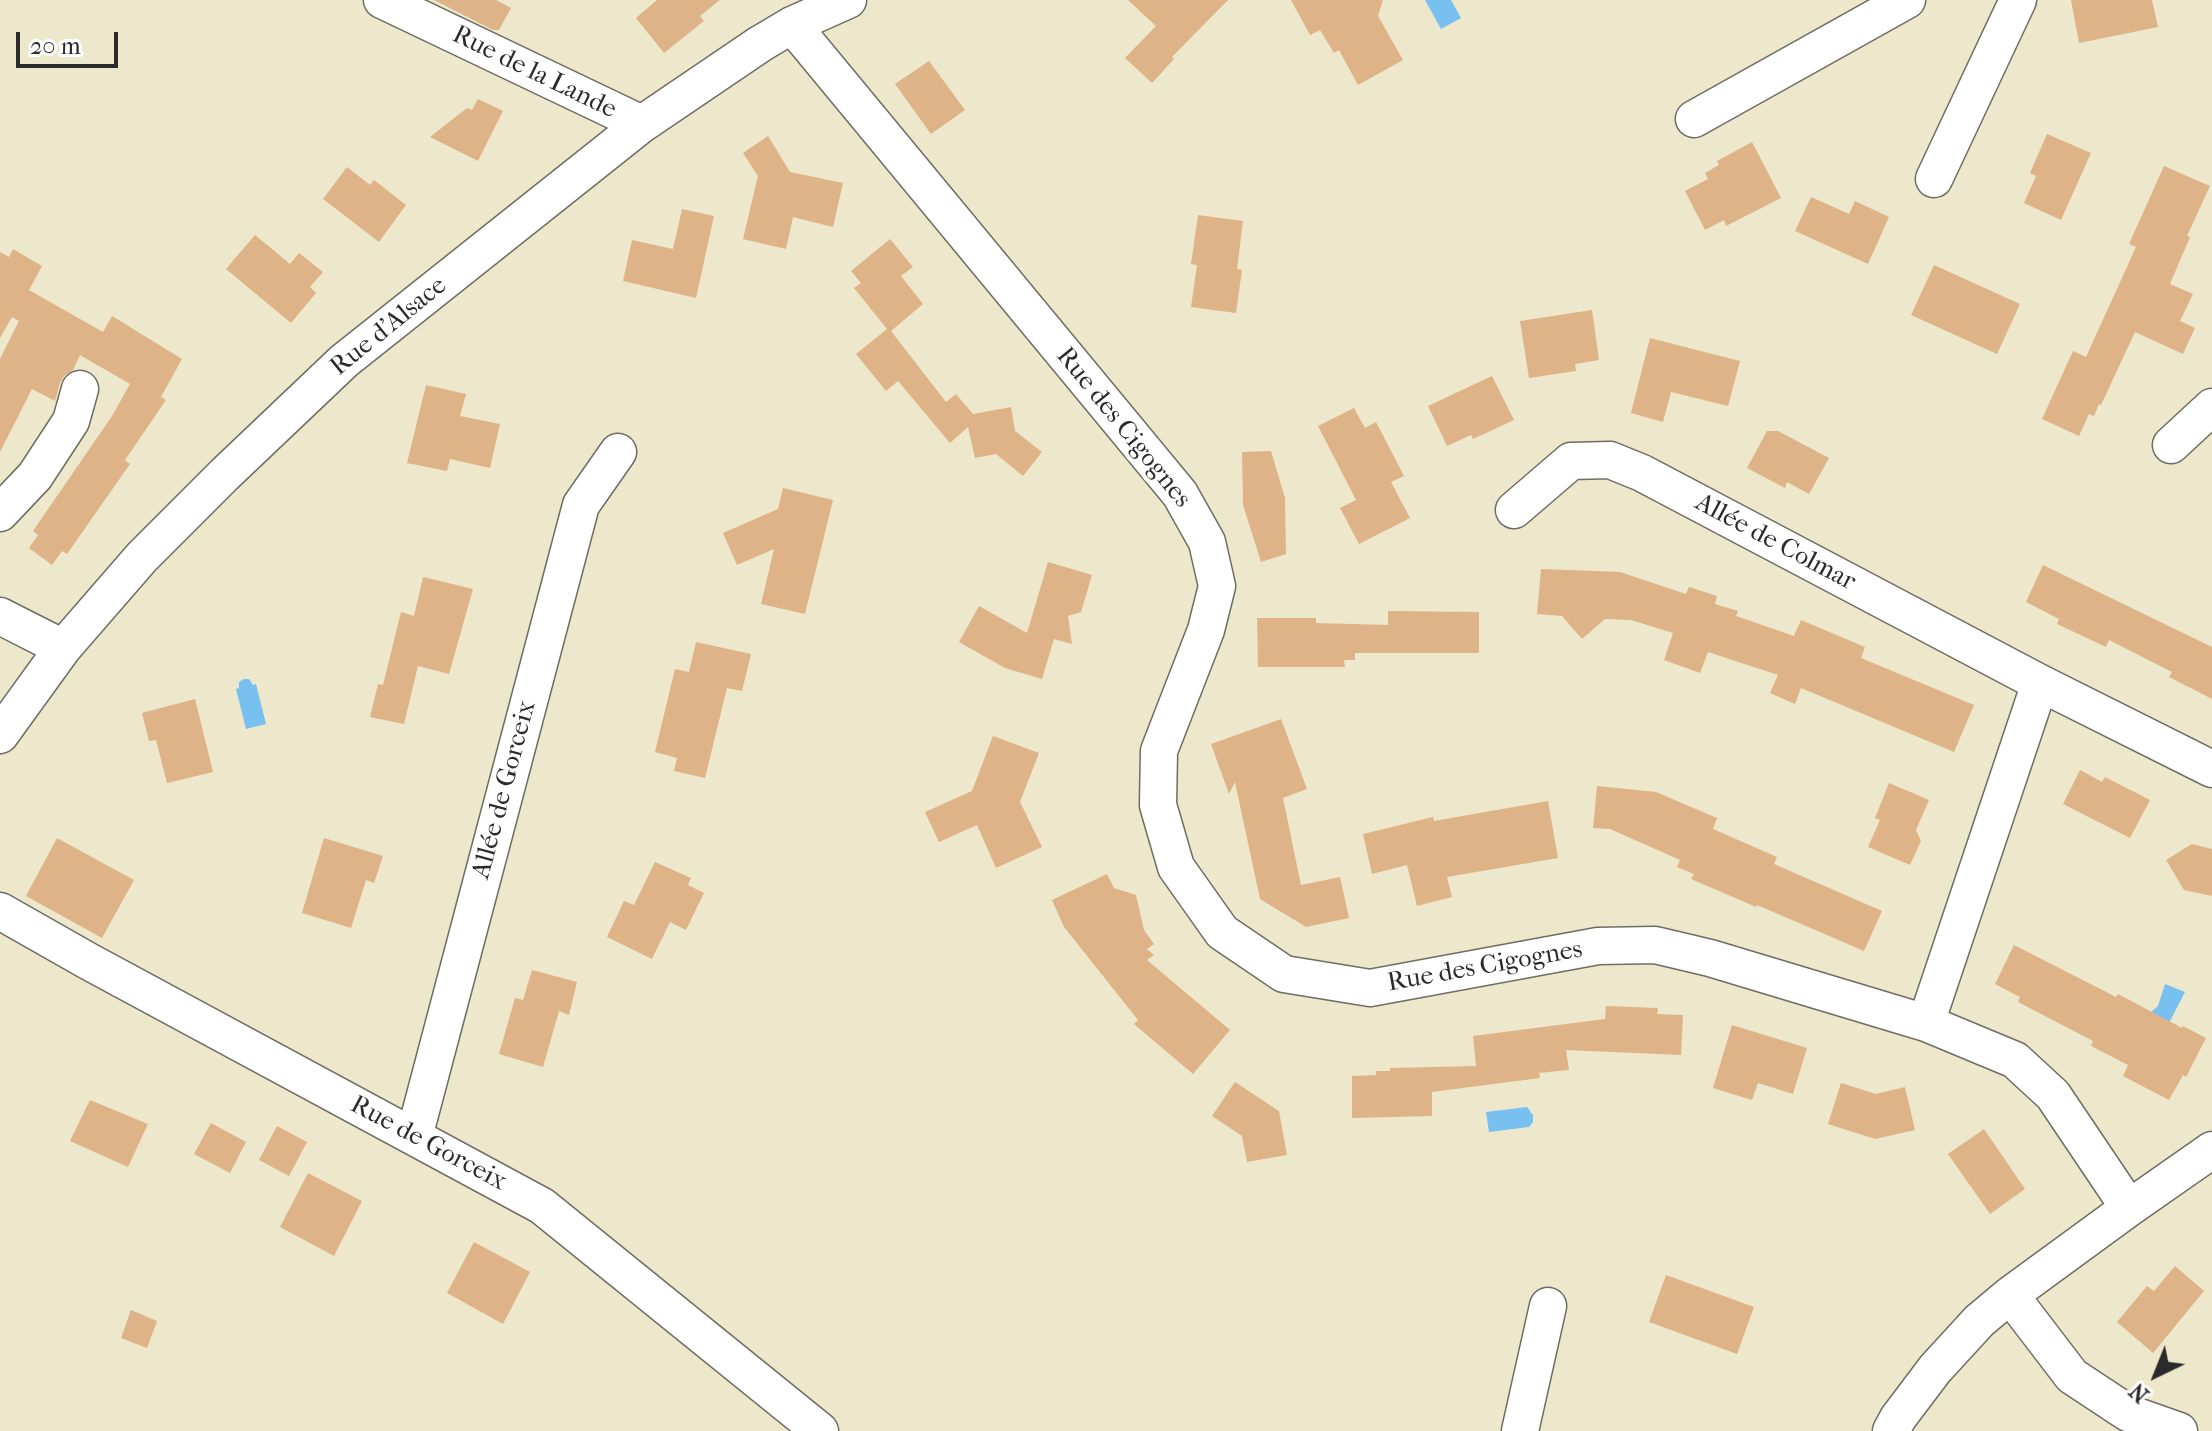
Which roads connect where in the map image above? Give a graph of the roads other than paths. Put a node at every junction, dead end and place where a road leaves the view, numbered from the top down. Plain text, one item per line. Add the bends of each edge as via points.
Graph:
1 (382, 0) edge
2 (848, 0) edge
3 (1907, 0) edge
4 (2018, 0) edge
5 (792, 25) junction
6 (1694, 119) dead end
7 (642, 124) junction
8 (1934, 179) dead end
9 (80, 389) dead end
10 (2212, 407) edge
11 (2171, 445) dead end
12 (618, 452) dead end
13 (1514, 510) dead end
14 (0, 513) edge
15 (0, 616) edge
16 (63, 648) junction
17 (2040, 683) junction
18 (0, 735) edge
19 (2212, 769) edge
20 (0, 911) edge
21 (1926, 1023) junction
22 (414, 1137) junction
23 (2212, 1150) edge
24 (2129, 1208) junction
25 (2010, 1295) junction
26 (1548, 1306) dead end
27 (820, 1431) edge
28 (1520, 1431) edge
29 (1891, 1431) edge
30 (2179, 1431) edge

1 - 7 street, Rue de la Lande
2 - 5 street, Rue d'Alsace
3 - 6 street
4 - 8 street
5 - 7 street, Rue d'Alsace
5 - 21 street, Rue des Cigognes via 1180,494 1207,542 1217,586 1206,630 1159,751 1158,805 1176,867 1222,932 1284,974 1370,988 1598,946 1655,945
7 - 16 street, Rue d'Alsace via 344,361 142,557
9 - 14 street via 64,432 35,476
10 - 11 street
12 - 22 street, Allée de Gorceix via 581,505
13 - 17 street, Allée de Colmar via 1571,461 1610,460
15 - 16 street
16 - 18 street, Rue d'Alsace
17 - 19 street, Allée de Colmar
17 - 21 street
20 - 22 street, Rue de Gorceix
21 - 24 street, Rue des Cigognes via 2015,1060 2053,1095
22 - 27 street, Rue de Gorceix via 542,1206
23 - 24 street
24 - 25 street
25 - 29 street via 1935,1369
25 - 30 street via 2072,1376 2128,1413
26 - 28 street

